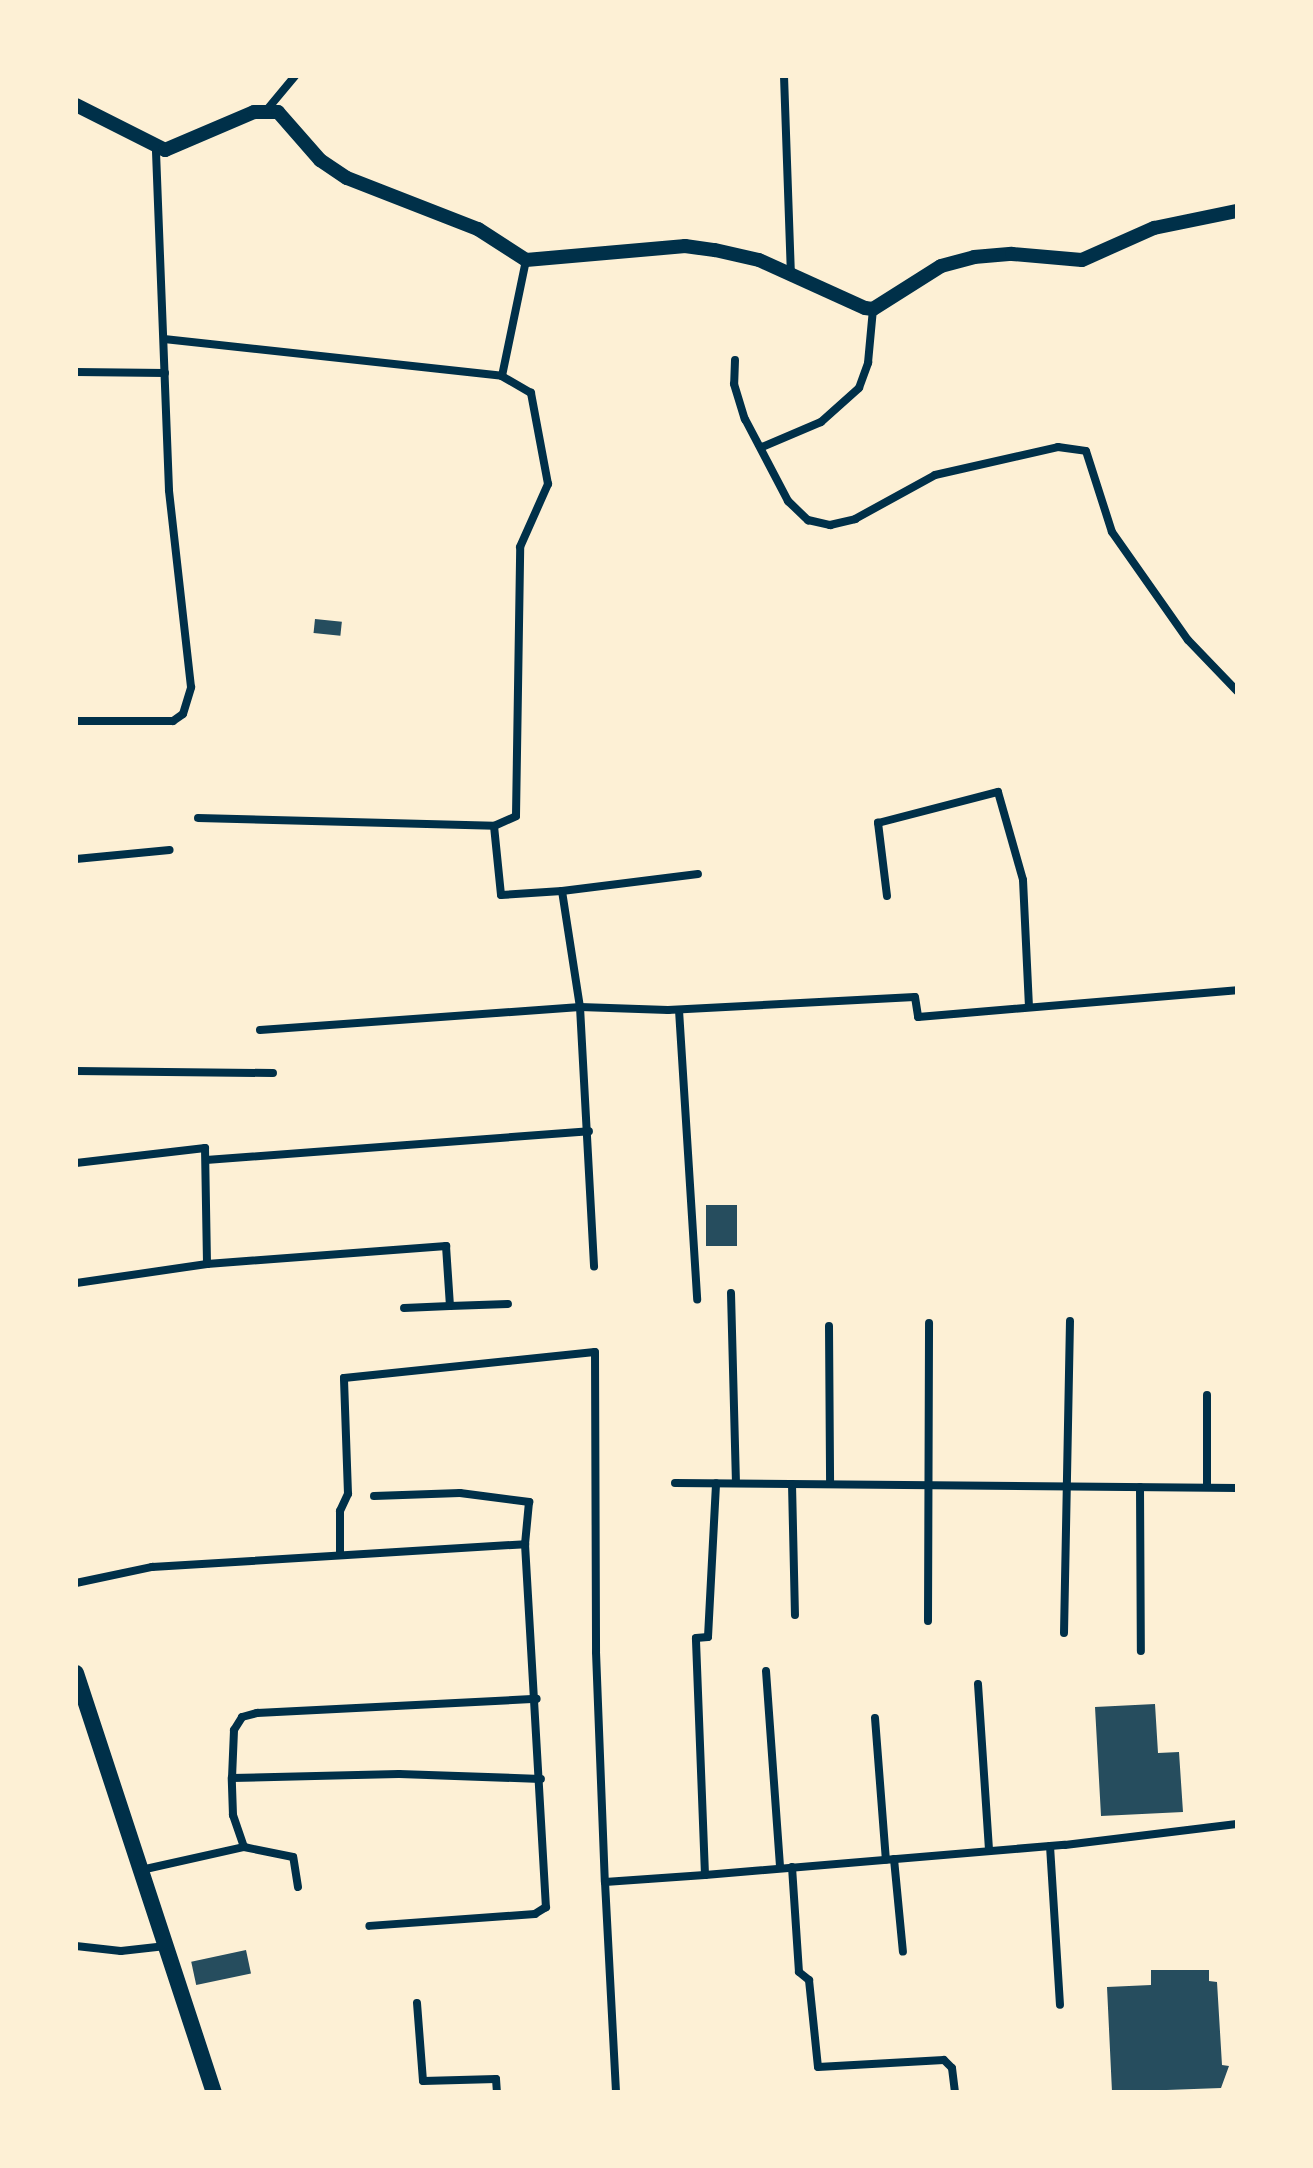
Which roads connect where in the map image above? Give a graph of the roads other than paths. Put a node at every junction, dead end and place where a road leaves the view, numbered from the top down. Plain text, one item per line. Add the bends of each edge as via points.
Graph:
1 (295, 76) edge
2 (784, 76) edge
3 (76, 105) edge
4 (265, 112) junction
5 (156, 149) junction
6 (1237, 211) edge
7 (526, 260) junction
8 (791, 274) junction
9 (873, 309) junction
10 (164, 339) junction
11 (735, 360) dead end
12 (76, 372) edge
13 (165, 373) junction
14 (502, 376) junction
15 (762, 447) junction
16 (1237, 691) edge
17 (76, 721) edge
18 (198, 818) dead end
19 (494, 826) junction
20 (170, 850) dead end
21 (76, 859) edge
22 (698, 874) dead end
23 (562, 891) junction
24 (887, 896) dead end
25 (1237, 990) edge
26 (580, 1007) junction
27 (1029, 1007) junction
28 (679, 1010) junction
29 (260, 1030) dead end
30 (76, 1071) edge
31 (273, 1073) dead end
32 (589, 1131) junction
33 (206, 1160) junction
34 (76, 1163) edge
35 (207, 1264) junction
36 (594, 1267) dead end
37 (76, 1283) edge
38 (731, 1293) dead end
39 (697, 1299) dead end
40 (508, 1304) dead end
41 (450, 1306) junction
42 (404, 1308) dead end
43 (1070, 1321) dead end
44 (929, 1323) dead end
45 (829, 1326) dead end
46 (1207, 1395) dead end
47 (675, 1483) dead end
48 (716, 1483) junction
49 (736, 1483) junction
50 (792, 1484) junction
51 (830, 1484) junction
52 (930, 1485) junction
53 (1067, 1486) junction
54 (1140, 1487) junction
55 (1207, 1487) junction
56 (1237, 1488) edge
57 (374, 1496) dead end
58 (525, 1544) junction
59 (340, 1555) junction
60 (76, 1583) edge
61 (795, 1615) dead end
62 (928, 1621) dead end
63 (1064, 1633) dead end
64 (1141, 1651) dead end
65 (766, 1671) dead end
66 (76, 1673) edge
67 (978, 1684) dead end
68 (537, 1699) junction
69 (875, 1718) dead end
70 (232, 1778) junction
71 (541, 1779) junction
72 (1237, 1824) edge
73 (1050, 1846) junction
74 (244, 1847) junction
75 (989, 1851) junction
76 (890, 1859) junction
77 (792, 1867) junction
78 (780, 1868) junction
79 (141, 1870) junction
80 (705, 1875) junction
81 (605, 1882) junction
82 (298, 1887) dead end
83 (369, 1926) dead end
84 (76, 1946) edge
85 (166, 1946) junction
86 (903, 1952) dead end
87 (417, 2003) dead end
88 (1060, 2005) dead end
89 (214, 2092) edge
90 (497, 2092) edge
91 (616, 2092) edge
92 (955, 2092) edge

1 - 4 street
2 - 8 street
3 - 5 street
4 - 5 street
4 - 7 street via 290,120 320,160 347,178 478,229
5 - 10 street
6 - 9 street via 1154,228 1082,260 1012,254 974,257 941,266
7 - 8 street via 685,246 759,260
7 - 14 street
8 - 9 street
9 - 15 street via 868,363 859,388 821,422
10 - 13 street
10 - 14 street
11 - 15 street via 734,384 745,419
12 - 13 street
13 - 17 street via 169,490 191,687 183,714 173,721
14 - 19 street via 531,393 548,484 520,547 516,816
15 - 16 street via 788,501 808,520 830,525 855,519 935,475 1058,447 1086,451 1112,532 1188,640
18 - 19 street
19 - 23 street via 501,895
20 - 21 street
22 - 23 street
23 - 26 street
24 - 27 street via 878,823 998,792 1023,880
25 - 27 street
26 - 28 street
26 - 29 street
26 - 32 street
27 - 28 street via 918,1017 915,997
28 - 39 street
30 - 31 street
32 - 33 street
32 - 36 street
33 - 34 street via 205,1148
33 - 35 street
35 - 37 street
35 - 41 street via 446,1246
38 - 49 street
40 - 41 street
41 - 42 street
43 - 53 street
44 - 52 street
45 - 51 street
46 - 55 street
47 - 48 street
48 - 49 street
48 - 80 street via 708,1637 696,1638
49 - 50 street
50 - 51 street
50 - 61 street
51 - 52 street
52 - 53 street
52 - 62 street
53 - 54 street
53 - 63 street
54 - 55 street
54 - 64 street
55 - 56 street
57 - 58 street via 460,1493 529,1502
58 - 59 street
58 - 68 street
59 - 60 street via 152,1567
59 - 81 street via 340,1511 348,1494 344,1378 595,1352 596,1652
65 - 78 street
66 - 79 main road
67 - 75 street
68 - 70 street via 257,1713 242,1717 234,1730
68 - 71 street
69 - 76 street
70 - 71 street via 399,1774
70 - 74 street via 233,1815
71 - 83 street via 546,1900 542,1912
72 - 73 street
73 - 75 street
73 - 88 street
74 - 79 street
74 - 82 street via 293,1857
75 - 76 street
76 - 77 street
76 - 86 street
77 - 78 street
77 - 92 street via 799,1972 809,1980 818,2067 944,2060 952,2068
78 - 80 street
79 - 85 main road
80 - 81 street
81 - 91 street
84 - 85 street via 121,1951
85 - 89 main road
87 - 90 street via 423,2081 496,2079

